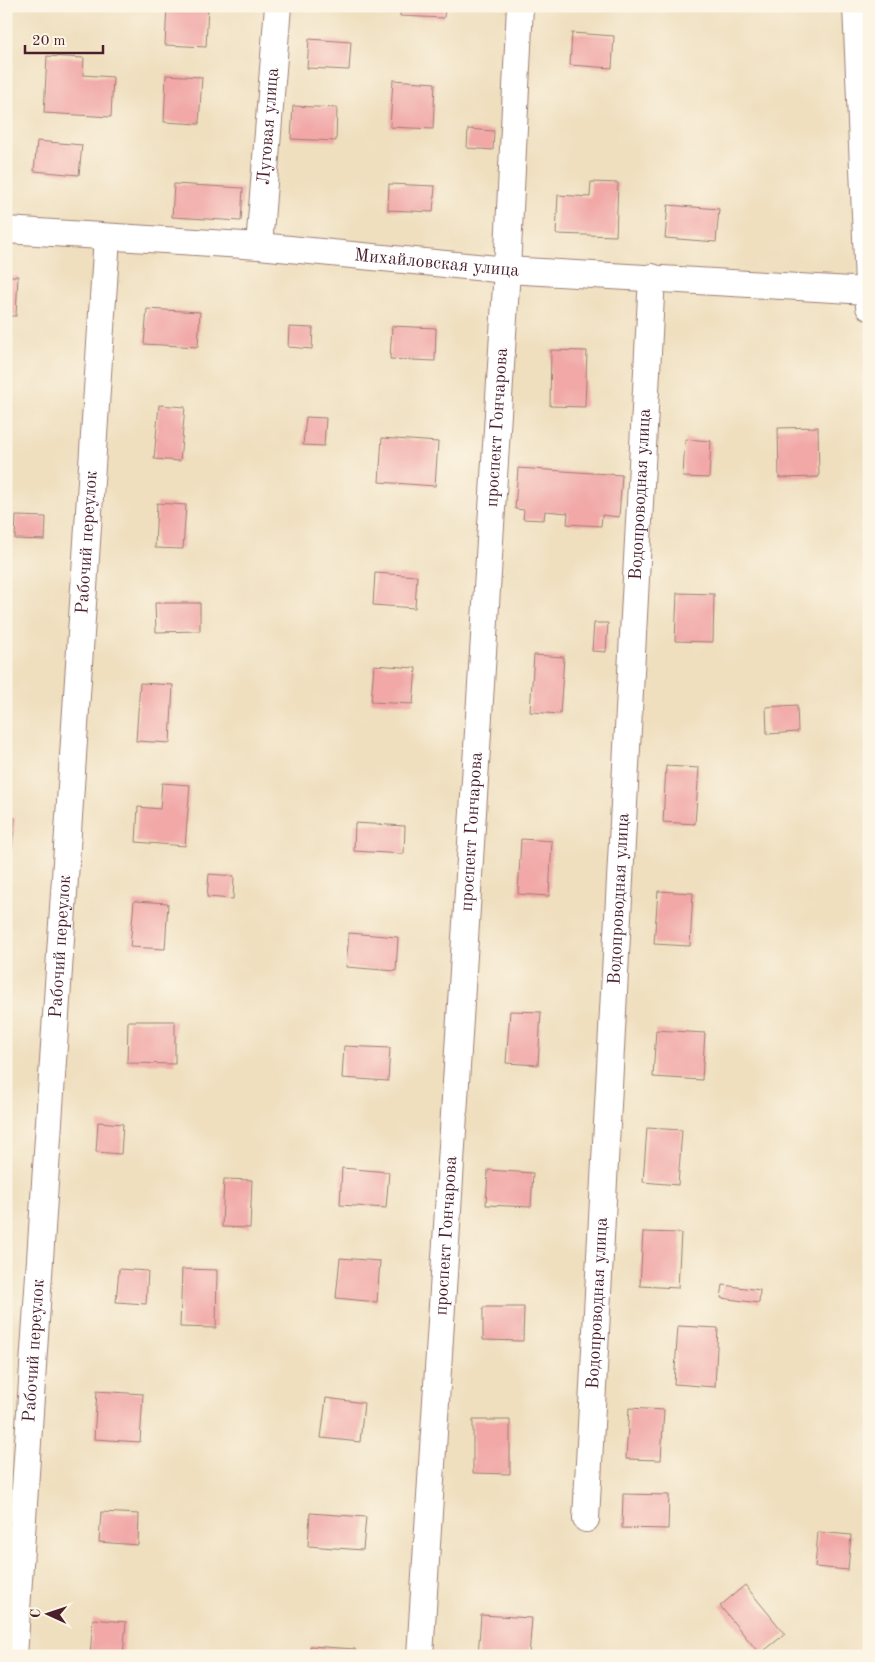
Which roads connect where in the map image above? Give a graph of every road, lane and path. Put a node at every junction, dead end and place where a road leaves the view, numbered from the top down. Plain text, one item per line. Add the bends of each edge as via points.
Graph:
1 (278, 6) edge
2 (520, 6) edge
3 (856, 6) edge
4 (864, 106) edge
5 (6, 230) edge
6 (107, 237) junction
7 (259, 246) junction
8 (507, 270) junction
9 (652, 278) junction
10 (868, 299) edge
11 (586, 1519) dead end
12 (14, 1656) edge
13 (420, 1656) edge

1 - 7 street, Луговая улица
2 - 8 street, проспект Гончарова
3 - 4 street
4 - 10 street
5 - 6 street, Михайловская улица
6 - 7 street, Михайловская улица
6 - 12 street, Рабочий переулок
7 - 8 street, Михайловская улица
8 - 9 street, Михайловская улица
8 - 13 street, проспект Гончарова
9 - 10 street, Михайловская улица
9 - 11 street, Водопроводная улица

